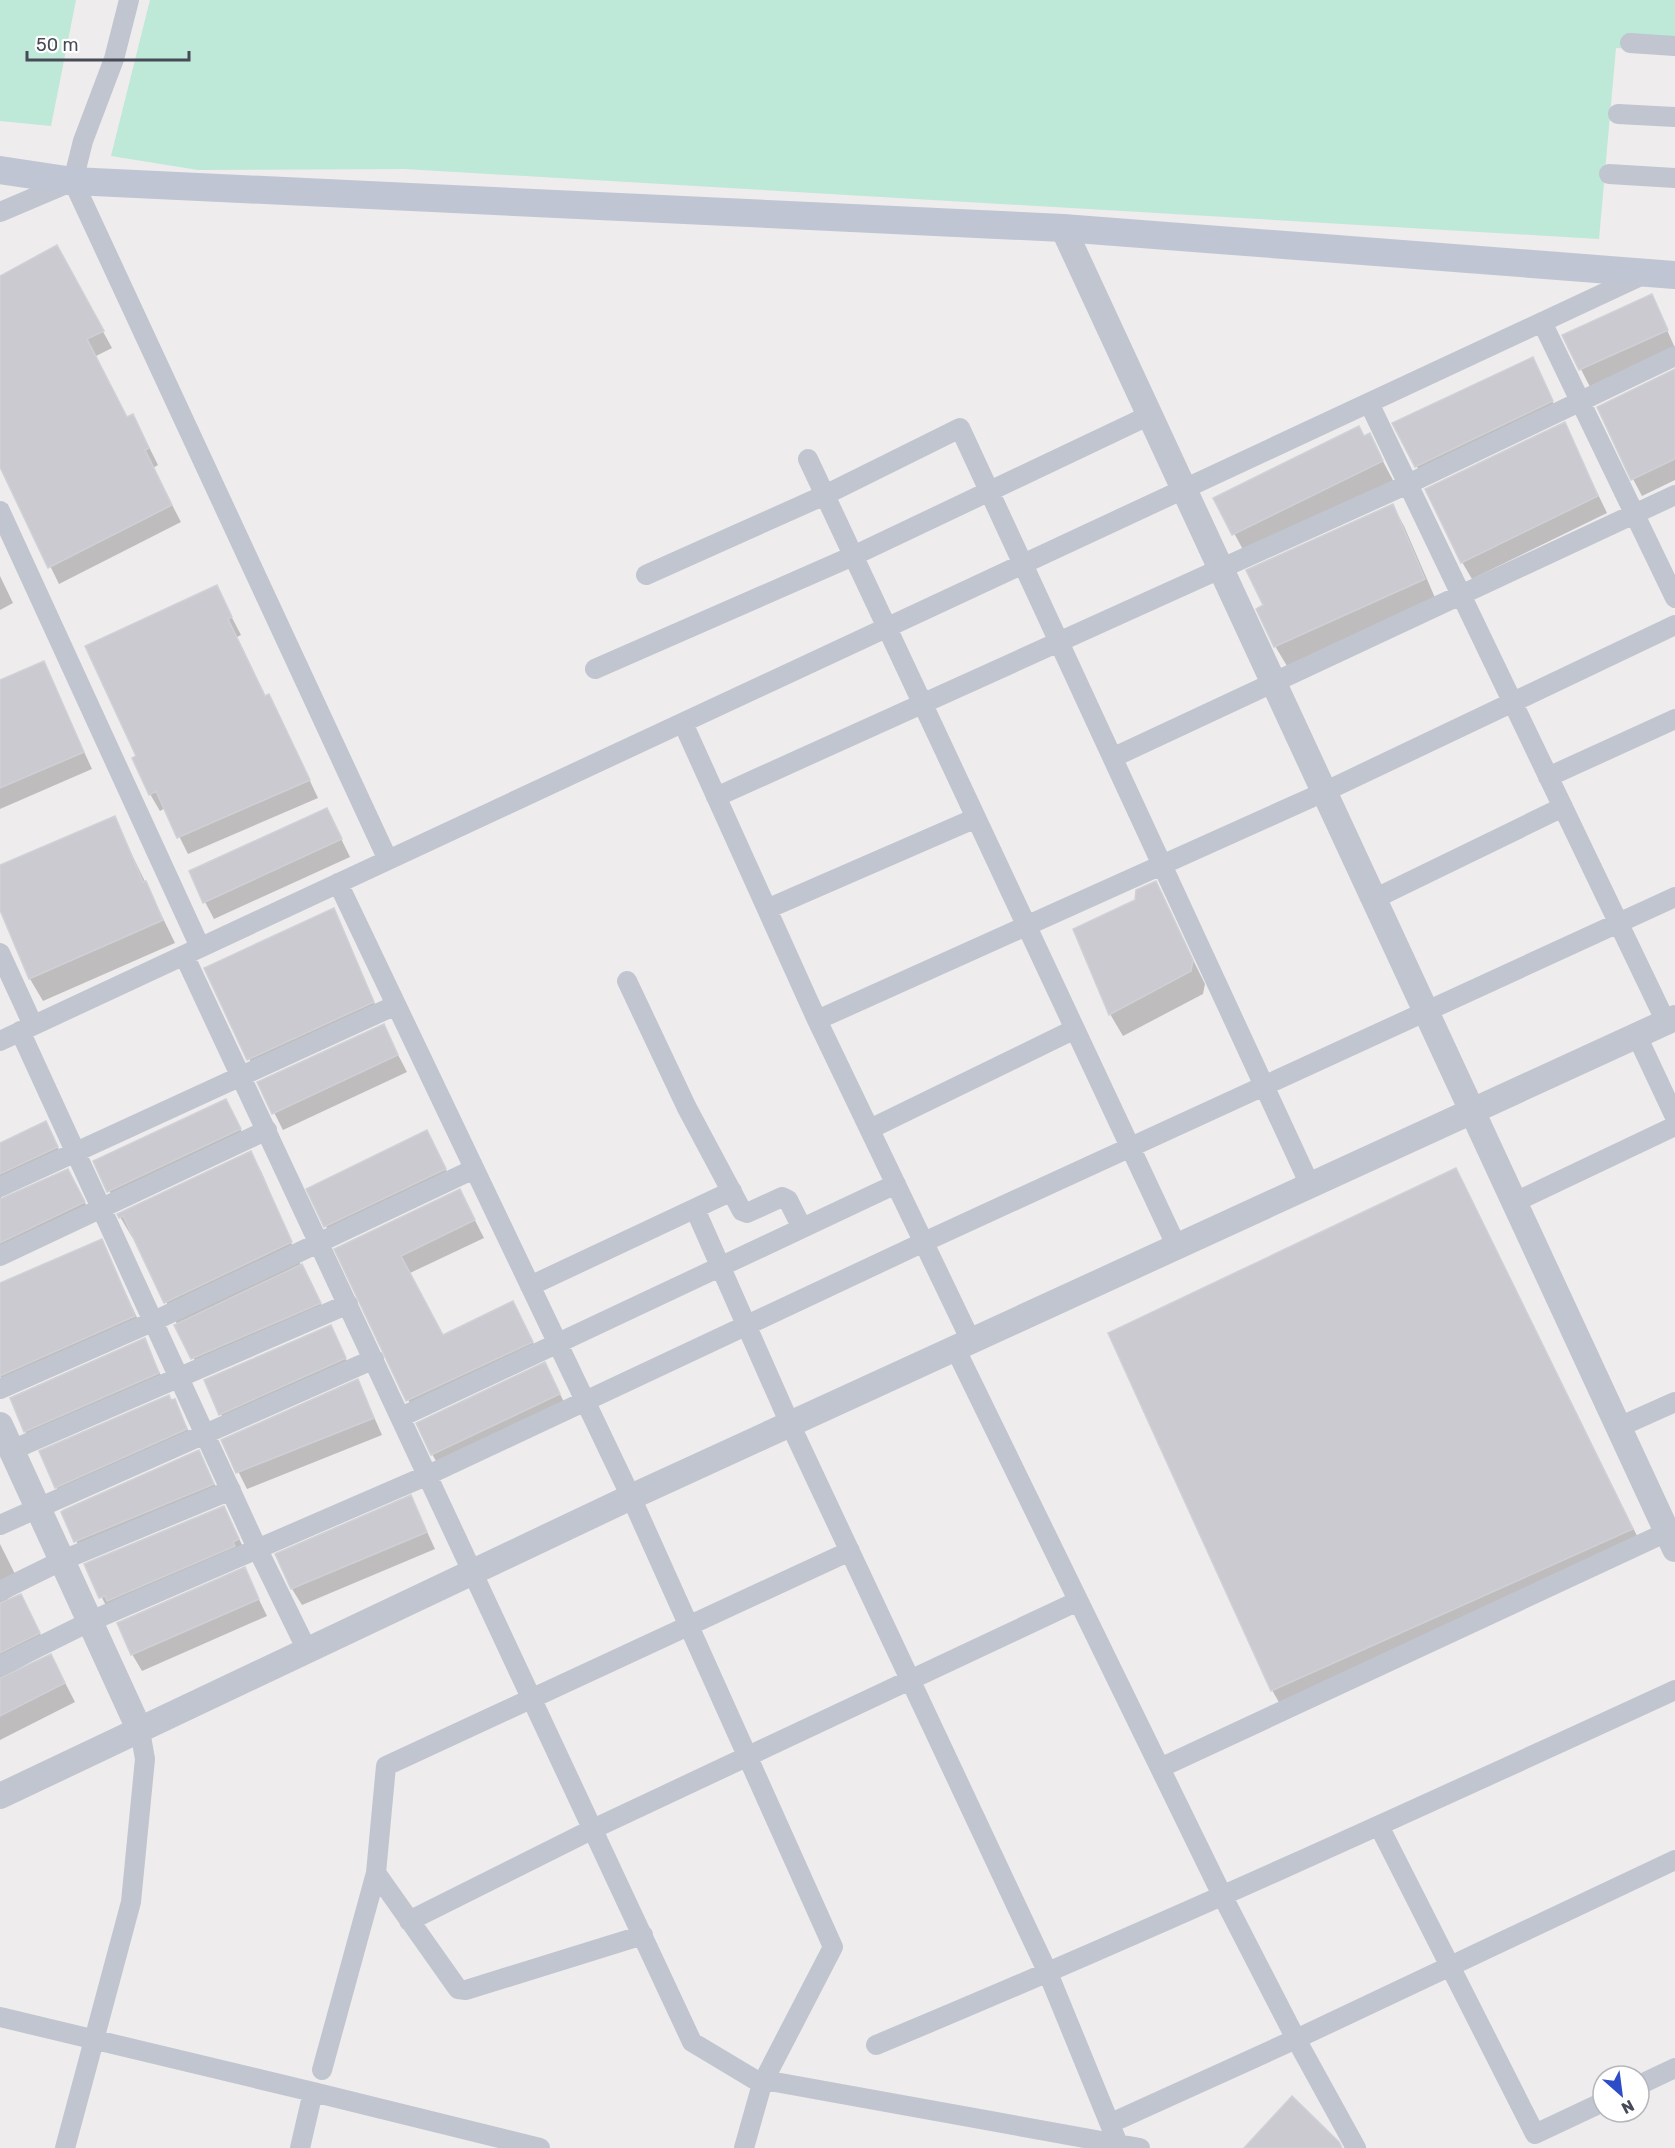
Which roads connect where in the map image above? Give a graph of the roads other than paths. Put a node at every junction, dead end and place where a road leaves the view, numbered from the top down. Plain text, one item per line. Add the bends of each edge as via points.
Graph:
1 (129, 0) edge
2 (1630, 43) dead end
3 (1675, 46) edge
4 (1618, 114) dead end
5 (1675, 117) edge
6 (0, 170) edge
7 (1609, 174) dead end
8 (1675, 178) edge
9 (73, 181) junction
10 (0, 212) edge
11 (1064, 228) junction
12 (1646, 274) junction
13 (1675, 274) edge
14 (1542, 322) junction
15 (1675, 356) edge
16 (1580, 401) junction
17 (1369, 403) junction
18 (1150, 415) junction
19 (808, 459) dead end
20 (1408, 484) junction
21 (1184, 489) junction
22 (991, 492) junction
23 (825, 495) junction
24 (1675, 495) edge
25 (0, 511) edge
26 (1635, 514) junction
27 (853, 556) junction
28 (1024, 563) junction
29 (1221, 568) junction
30 (646, 576) dead end
31 (1461, 594) junction
32 (1675, 598) edge
33 (1675, 625) edge
34 (887, 628) junction
35 (1060, 641) junction
36 (595, 669) dead end
37 (1274, 683) junction
38 (1512, 702) junction
39 (922, 704) junction
40 (1675, 718) edge
41 (683, 723) junction
42 (1114, 757) junction
43 (1548, 777) junction
44 (1324, 792) junction
45 (716, 797) junction
46 (1563, 807) junction
47 (976, 818) junction
48 (388, 860) junction
49 (1163, 864) junction
50 (338, 884) junction
51 (1675, 897) edge
52 (1374, 899) junction
53 (767, 909) junction
54 (1618, 923) junction
55 (1026, 926) junction
56 (192, 951) junction
57 (0, 953) edge
58 (627, 981) dead end
59 (396, 1005) junction
60 (1427, 1013) junction
61 (817, 1020) junction
62 (1670, 1020) edge
63 (27, 1028) junction
64 (1075, 1029) junction
65 (1637, 1036) junction
66 (0, 1041) edge
67 (241, 1075) junction
68 (1265, 1086) junction
69 (1472, 1112) junction
70 (1675, 1117) edge
71 (1675, 1126) edge
72 (870, 1129) junction
73 (267, 1131) junction
74 (1131, 1148) junction
75 (76, 1152) junction
76 (474, 1169) junction
77 (896, 1184) junction
78 (1310, 1185) junction
79 (0, 1187) edge
80 (732, 1191) junction
81 (1515, 1202) junction
82 (102, 1209) junction
83 (695, 1209) junction
84 (802, 1228) junction
85 (924, 1242) junction
86 (320, 1244) junction
87 (1177, 1247) junction
88 (0, 1256) edge
89 (719, 1267) junction
90 (530, 1286) junction
91 (348, 1304) junction
92 (154, 1321) junction
93 (746, 1326) junction
94 (557, 1342) junction
95 (963, 1345) junction
96 (374, 1359) junction
97 (179, 1378) junction
98 (0, 1389) edge
99 (585, 1401) junction
100 (1675, 1402) edge
101 (401, 1416) junction
102 (790, 1424) junction
103 (1619, 1427) junction
104 (204, 1432) junction
105 (5, 1440) edge
106 (428, 1475) junction
107 (231, 1490) junction
108 (631, 1497) junction
109 (38, 1506) junction
110 (0, 1525) edge
111 (1671, 1540) edge
112 (257, 1548) junction
113 (850, 1551) junction
114 (63, 1560) junction
115 (473, 1571) junction
116 (0, 1591) edge
117 (1078, 1601) junction
118 (91, 1621) junction
119 (690, 1625) junction
120 (307, 1650) junction
121 (0, 1666) edge
122 (911, 1681) junction
123 (1675, 1690) edge
124 (532, 1698) junction
125 (140, 1731) junction
126 (749, 1757) junction
127 (1160, 1768) junction
128 (0, 1797) edge
129 (1380, 1826) junction
130 (593, 1829) junction
131 (1675, 1860) edge
132 (376, 1873) junction
133 (1222, 1895) junction
134 (409, 1921) junction
135 (643, 1935) junction
136 (1450, 1965) junction
137 (1048, 1974) junction
138 (0, 2017) edge
139 (93, 2038) junction
140 (1296, 2039) junction
141 (876, 2045) dead end
142 (1675, 2068) edge
143 (322, 2070) dead end
144 (1651, 2079) edge
145 (763, 2082) junction
146 (313, 2092) junction
147 (1591, 2108) edge
148 (1111, 2123) junction
149 (1118, 2144) junction
150 (65, 2148) edge
151 (300, 2148) edge
152 (540, 2148) edge
153 (744, 2148) edge
154 (1140, 2148) edge
155 (1356, 2148) edge

1 - 9 street via 114,59 82,141
2 - 3 street
4 - 5 street
6 - 9 main road
7 - 8 street
9 - 10 street
9 - 11 main road
9 - 48 street
11 - 12 main road
11 - 18 street
12 - 13 main road
12 - 14 street
14 - 16 street
14 - 17 street
15 - 16 street
16 - 20 street
16 - 26 street
17 - 20 street
17 - 21 street
18 - 21 street
18 - 22 street
19 - 23 street
20 - 29 street
20 - 31 street
21 - 28 street
21 - 29 street
22 - 23 street via 960,428
22 - 27 street
22 - 28 street
23 - 27 street
23 - 30 street
24 - 26 street
25 - 56 street
26 - 31 street
26 - 32 street
27 - 34 street
27 - 36 street
28 - 34 street
28 - 35 street
29 - 35 street
29 - 37 street
31 - 37 street
31 - 38 street
33 - 38 street
34 - 39 street
34 - 41 street
35 - 39 street
35 - 42 street
37 - 42 street
37 - 44 street
38 - 43 street
38 - 44 street
39 - 45 street
39 - 47 street
40 - 43 street
41 - 45 street
41 - 48 street
42 - 49 street
43 - 46 street
44 - 49 street
44 - 52 street
45 - 53 street
46 - 52 street
46 - 54 street
47 - 53 street
47 - 55 street
48 - 50 street
49 - 55 street
49 - 68 street
50 - 56 street
50 - 59 street
51 - 54 street
52 - 60 street
53 - 61 street
54 - 60 street
54 - 62 street
55 - 61 street
55 - 64 street
56 - 63 street
56 - 67 street
57 - 63 street
58 - 80 street via 687,1108
59 - 67 street
59 - 76 street
60 - 68 street
60 - 69 street
61 - 72 street
62 - 65 street
63 - 66 street
63 - 75 street
64 - 72 street
64 - 74 street
65 - 69 street
65 - 70 street
67 - 73 street
67 - 75 street
68 - 74 street
68 - 78 street
69 - 78 street
69 - 81 street
71 - 81 street
72 - 77 street
73 - 82 street
73 - 86 street
74 - 85 street
74 - 87 street
75 - 79 street
75 - 82 street
76 - 86 street
76 - 90 street
77 - 84 street
77 - 85 street
78 - 87 street
80 - 83 street
80 - 84 street via 742,1211 747,1213 782,1197 788,1200
81 - 103 street
82 - 88 street
82 - 92 street
83 - 89 street
83 - 90 street
84 - 89 street
85 - 93 street
85 - 95 street
86 - 91 street
86 - 92 street
87 - 95 street
89 - 93 street
89 - 94 street
90 - 94 street
91 - 96 street
91 - 97 street
92 - 97 street
92 - 98 street
93 - 99 street
93 - 102 street
94 - 99 street
94 - 101 street
95 - 102 street
95 - 117 street
96 - 101 street
96 - 104 street
97 - 104 street
97 - 105 street
99 - 106 street
99 - 108 street
100 - 103 street
101 - 106 street
102 - 108 street
102 - 113 street
103 - 111 street
104 - 107 street
104 - 109 street
105 - 109 street
106 - 112 street
106 - 115 street
107 - 112 street
107 - 114 street
108 - 115 street
108 - 119 street
109 - 110 street
109 - 114 street
111 - 127 street
112 - 118 street
112 - 120 street
113 - 119 street
113 - 122 street
114 - 116 street
114 - 118 street
115 - 120 street
115 - 124 street
117 - 122 street
117 - 127 street
118 - 121 street
118 - 125 street
119 - 124 street
119 - 126 street
120 - 125 street
122 - 126 street
122 - 137 street
123 - 129 street
124 - 130 street
124 - 132 street via 386,1766
125 - 128 street
125 - 139 street via 145,1759 130,1902
126 - 130 street
126 - 145 street via 833,1947
127 - 133 street
129 - 133 street
129 - 136 street
130 - 134 street
130 - 135 street
131 - 136 street
132 - 134 street
132 - 143 street
133 - 137 street
133 - 140 street
134 - 135 street via 459,1989 466,1990
135 - 145 street via 692,2042
136 - 140 street
136 - 147 street via 1535,2134
137 - 141 street
137 - 148 street
138 - 139 street
139 - 146 street
139 - 150 street
140 - 148 street
140 - 155 street
142 - 144 street
145 - 149 street
145 - 153 street
146 - 151 street
146 - 152 street
148 - 149 street
149 - 154 street

